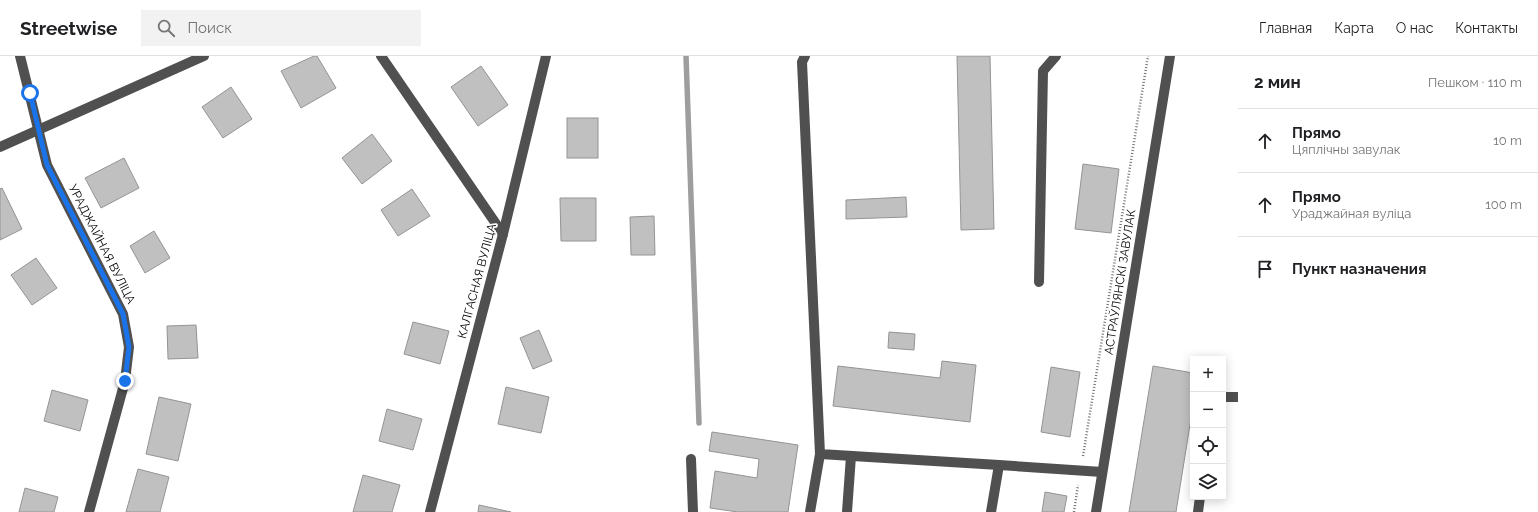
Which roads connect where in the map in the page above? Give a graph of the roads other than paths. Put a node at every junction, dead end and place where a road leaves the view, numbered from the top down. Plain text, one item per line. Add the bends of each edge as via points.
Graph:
1 (20, 56) edge
2 (204, 56) edge
3 (381, 56) edge
4 (546, 56) edge
5 (805, 56) edge
6 (1056, 56) edge
7 (1170, 56) edge
8 (38, 130) junction
9 (0, 147) edge
10 (503, 234) junction
11 (1039, 282) dead end
12 (1226, 397) edge
13 (1238, 397) edge
14 (820, 454) junction
15 (851, 456) junction
16 (691, 459) dead end
17 (1000, 465) junction
18 (1102, 472) junction
19 (1200, 500) edge
20 (89, 512) edge
21 (430, 512) edge
22 (693, 512) edge
23 (810, 512) edge
24 (847, 512) edge
25 (991, 512) edge
26 (1096, 512) edge
27 (1198, 512) edge

1 - 8 street, УРАДЖАЙНАЯ ВУЛІЦА
2 - 8 street
3 - 10 street
4 - 10 street, КАЛГАСНАЯ ВУЛІЦА
5 - 14 street via 802,62
6 - 11 street via 1044,71
7 - 18 street, АСТРАЎЛЯНСКІ ЗАВУЛАК
8 - 9 street
8 - 20 street, УРАДЖАЙНАЯ ВУЛІЦА via 47,165 123,314 129,347 125,381
10 - 21 street, КАЛГАСНАЯ ВУЛІЦА
12 - 13 street
14 - 15 street
14 - 23 street
15 - 17 street
15 - 24 street
16 - 22 street
17 - 18 street
17 - 25 street
18 - 26 street, АСТРАЎЛЯНСКІ ЗАВУЛАК
19 - 27 street

